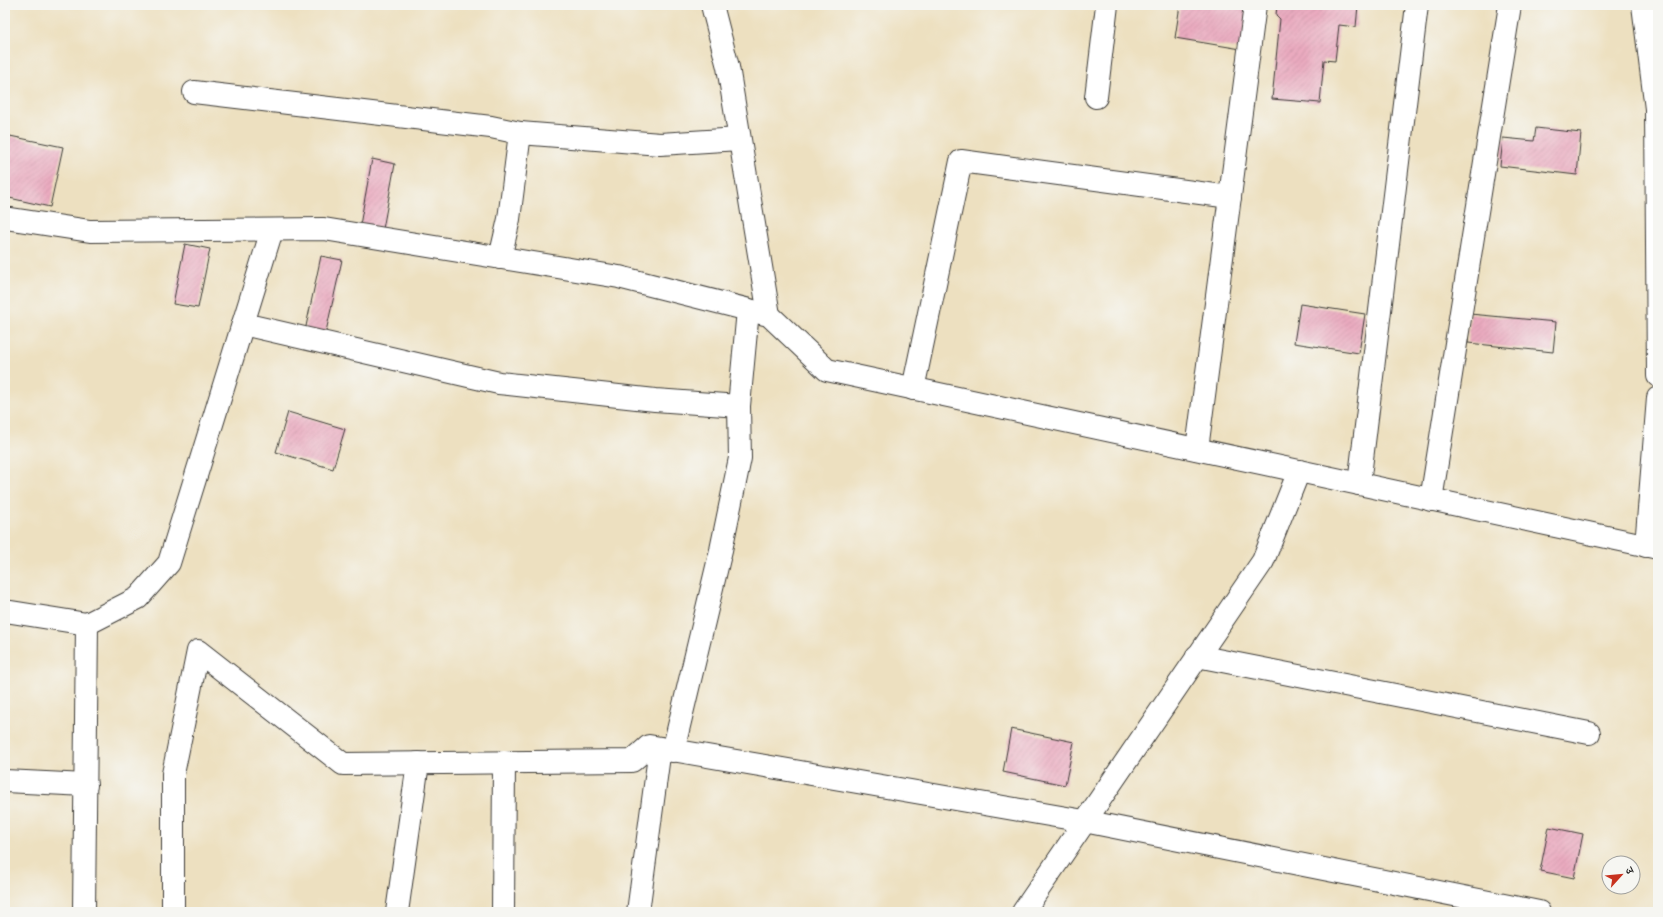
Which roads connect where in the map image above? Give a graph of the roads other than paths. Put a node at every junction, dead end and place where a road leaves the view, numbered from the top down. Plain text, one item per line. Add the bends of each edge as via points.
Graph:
1 (712, 5) edge
2 (1107, 5) edge
3 (1255, 5) edge
4 (1416, 5) edge
5 (1510, 5) edge
6 (1643, 5) edge
7 (194, 92) dead end
8 (1096, 97) dead end
9 (520, 133) junction
10 (739, 139) junction
11 (1230, 197) junction
12 (5, 218) edge
13 (272, 230) junction
14 (500, 258) junction
15 (748, 310) junction
16 (769, 315) junction
17 (243, 324) junction
18 (1658, 376) edge
19 (913, 389) junction
20 (1658, 398) edge
21 (739, 406) junction
22 (1197, 449) junction
23 (1299, 471) junction
24 (1358, 484) junction
25 (1431, 500) junction
26 (1652, 547) edge
27 (5, 611) edge
28 (87, 624) junction
29 (1198, 656) junction
30 (1589, 733) dead end
31 (667, 750) junction
32 (504, 762) junction
33 (418, 763) junction
34 (5, 781) edge
35 (86, 785) junction
36 (1084, 822) junction
37 (1487, 907) edge
38 (84, 912) edge
39 (173, 912) edge
40 (397, 912) edge
41 (502, 912) edge
42 (638, 912) edge
43 (1023, 912) edge
44 (1539, 912) edge

1 - 10 street via 728,67
2 - 8 street
3 - 11 street
4 - 24 street
5 - 25 street
6 - 18 street via 1656,109
7 - 9 street via 491,127
9 - 10 street via 660,144
9 - 14 street via 509,219
10 - 16 street
11 - 19 street via 961,162
11 - 22 street
12 - 13 street via 90,231
13 - 14 street via 324,228
13 - 17 street
14 - 15 street via 619,277
15 - 16 street
15 - 21 street
16 - 19 street via 827,370
17 - 21 street via 499,383 655,400
17 - 28 street via 169,562 138,598
19 - 22 street
20 - 26 street
21 - 31 street via 740,458 721,550
22 - 23 street
23 - 24 street
23 - 29 street via 1263,561
24 - 25 street
25 - 26 street
27 - 28 street
28 - 35 street
29 - 30 street
29 - 36 street
31 - 32 street via 649,746 632,761
31 - 36 street
31 - 42 street
32 - 33 street
32 - 41 street
33 - 39 street via 343,764 198,651 173,774
33 - 40 street
34 - 35 street
35 - 38 street
36 - 37 street
36 - 43 street
37 - 44 street

